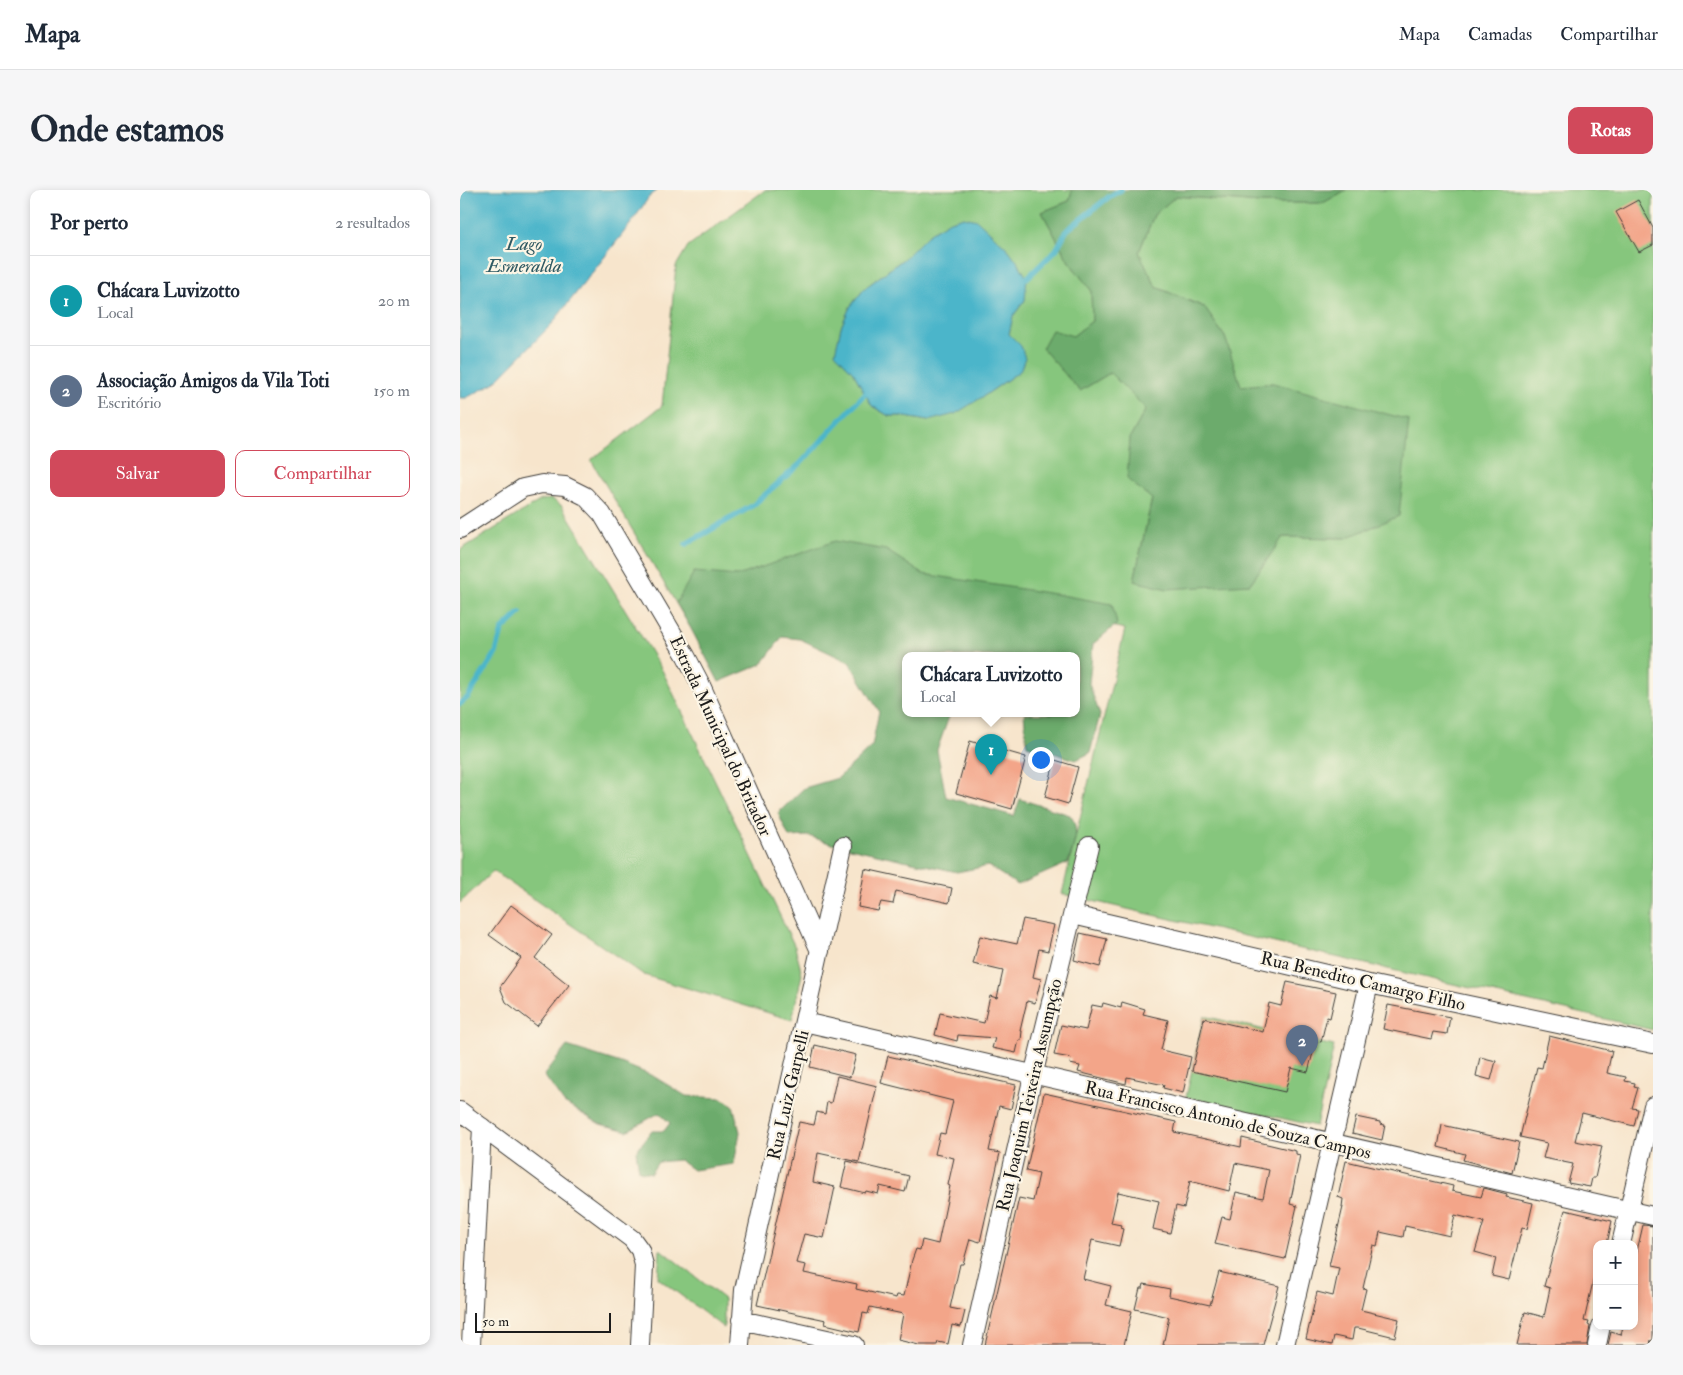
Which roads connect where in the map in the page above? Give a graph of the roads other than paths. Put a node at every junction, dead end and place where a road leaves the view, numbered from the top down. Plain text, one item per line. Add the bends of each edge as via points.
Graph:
1 (460, 528) edge
2 (843, 846) dead end
3 (1089, 846) dead end
4 (1073, 915) junction
5 (820, 951) junction
6 (1369, 984) junction
7 (804, 1022) junction
8 (1653, 1044) edge
9 (1033, 1076) junction
10 (1653, 1106) edge
11 (460, 1111) edge
12 (482, 1127) junction
13 (1331, 1143) junction
14 (1628, 1210) junction
15 (1653, 1216) edge
16 (1622, 1240) edge
17 (741, 1320) junction
18 (1600, 1330) edge
19 (471, 1345) edge
20 (640, 1345) edge
21 (740, 1345) edge
22 (854, 1345) edge
23 (972, 1345) edge
24 (1285, 1345) edge
25 (1597, 1345) edge

1 - 5 street, Estrada Municipal do Britador via 523,488 542,484 565,486 585,496 602,514 686,656
2 - 5 street, Rua Luiz Garpelli
3 - 4 street, Rua Joaquim Teixeira Assumpção
4 - 6 street, Rua Benedito Camargo Filho
4 - 9 street, Rua Joaquim Teixeira Assumpção
5 - 7 street, Rua Luiz Garpelli
6 - 8 street, Rua Benedito Camargo Filho
6 - 13 street
7 - 9 street, Rua Francisco Antonio de Souza Campos
7 - 17 street, Rua Luiz Garpelli via 744,1290
9 - 13 street, Rua Francisco Antonio de Souza Campos
9 - 23 street, Rua Joaquim Teixeira Assumpção
10 - 14 street
11 - 12 street
12 - 19 street
12 - 20 street via 632,1238 644,1265
13 - 14 street, Rua Francisco Antonio de Souza Campos
13 - 24 street
14 - 15 street, Rua Francisco Antonio de Souza Campos
14 - 16 street
17 - 21 street, Rua Luiz Garpelli
17 - 22 street
18 - 25 street

